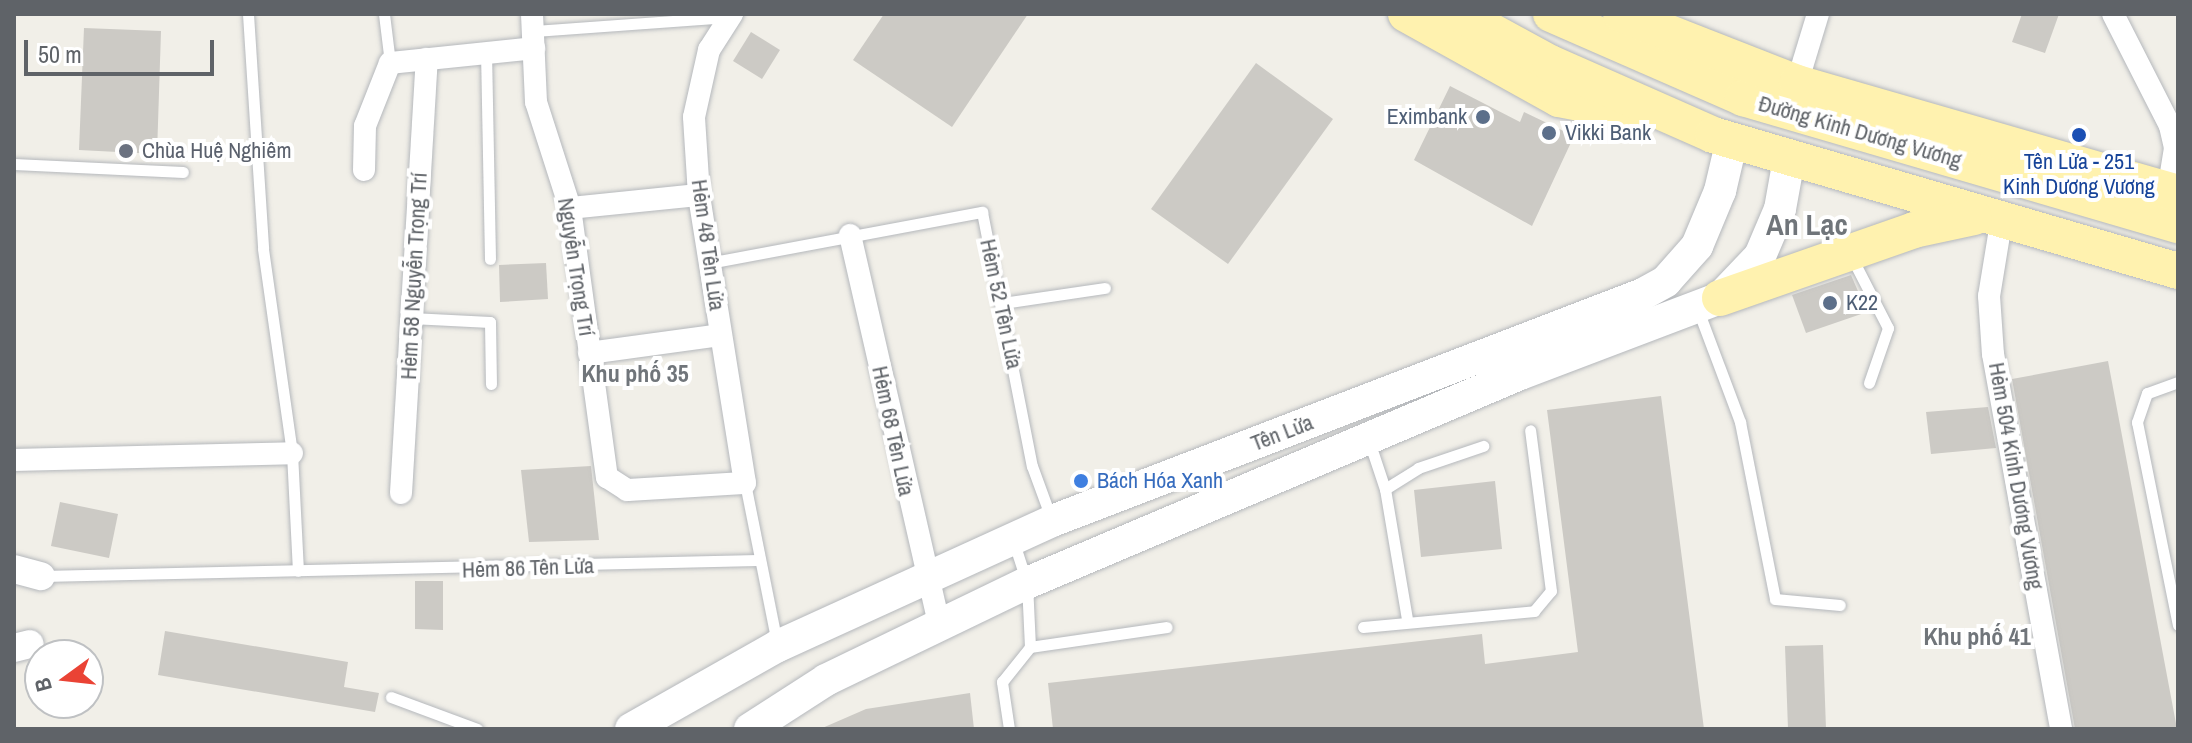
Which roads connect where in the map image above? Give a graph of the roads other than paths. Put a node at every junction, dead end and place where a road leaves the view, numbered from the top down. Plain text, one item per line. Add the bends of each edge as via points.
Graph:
1 (248, 14) edge
2 (384, 14) edge
3 (1406, 14) edge
4 (1460, 14) edge
5 (1551, 14) edge
6 (1621, 14) edge
7 (1818, 14) edge
8 (2113, 14) edge
9 (731, 16) edge
10 (533, 31) edge
11 (486, 50) junction
12 (427, 59) junction
13 (390, 63) junction
14 (1748, 83) junction
15 (1796, 98) junction
16 (1677, 117) junction
17 (1732, 140) junction
18 (1789, 159) junction
19 (14, 164) edge
20 (364, 170) dead end
21 (183, 172) dead end
22 (699, 195) junction
23 (2171, 207) edge
24 (570, 208) junction
25 (1988, 220) junction
26 (850, 235) junction
27 (1849, 252) junction
28 (490, 259) dead end
29 (714, 262) junction
30 (2163, 267) edge
31 (1105, 288) dead end
32 (1003, 303) junction
33 (1709, 304) junction
34 (411, 318) junction
35 (720, 335) junction
36 (589, 353) junction
37 (2178, 382) edge
38 (1869, 383) dead end
39 (491, 384) dead end
40 (1530, 430) dead end
41 (1368, 439) junction
42 (1483, 446) dead end
43 (292, 453) junction
44 (14, 460) edge
45 (745, 483) junction
46 (1385, 489) junction
47 (401, 493) dead end
48 (1052, 521) junction
49 (1012, 539) junction
50 (758, 560) junction
51 (298, 571) junction
52 (28, 572) edge
53 (925, 579) junction
54 (1027, 583) junction
55 (1840, 605) dead end
56 (1407, 619) junction
57 (939, 625) junction
58 (2178, 625) edge
59 (1167, 627) dead end
60 (1363, 627) dead end
61 (778, 646) junction
62 (1030, 647) junction
63 (391, 697) dead end
64 (477, 729) edge
65 (631, 729) edge
66 (750, 729) edge
67 (1009, 729) edge
68 (2061, 729) edge

1 - 43 lane via 263,249
2 - 13 lane
3 - 16 main road, Đường Kinh Dương Vương via 1559,99
4 - 16 main road, Đường Kinh Dương Vương via 1550,63
5 - 14 main road, Đường Kinh Dương Vương
6 - 14 main road, Đường Kinh Dương Vương
7 - 15 street
8 - 23 street via 2170,126 2175,148
9 - 10 lane
9 - 22 street, Hẻm 48 Tên Lửa via 709,50 694,117
10 - 11 street
10 - 24 street, Nguyễn Trọng Trí via 536,102
11 - 12 street
11 - 28 lane
12 - 13 street
12 - 34 street, Hẻm 58 Nguyễn Trọng Trí
13 - 20 street via 365,126
14 - 15 main road, Đường Kinh Dương Vương
14 - 17 main road
15 - 18 main road
15 - 23 main road, Đường Kinh Dương Vương
16 - 17 main road, Đường Kinh Dương Vương
17 - 18 main road, Đường Kinh Dương Vương
17 - 48 main road, Tên Lửa via 1720,191 1697,246 1655,288 1522,345
18 - 25 main road, Đường Kinh Dương Vương
18 - 33 main road, Tên Lửa via 1780,209 1760,256
19 - 21 lane
22 - 24 street
22 - 29 street, Hẻm 48 Tên Lửa
23 - 30 main road
24 - 36 street, Nguyễn Trọng Trí
25 - 27 main road
25 - 30 main road, Đường Kinh Dương Vương
25 - 68 street, Hẻm 504 Kinh Dương Vương via 1993,354
26 - 29 lane, Hẻm 52 Tên Lửa
26 - 32 lane, Hẻm 52 Tên Lửa via 982,212
26 - 53 street, Hẻm 68 Tên Lửa
27 - 33 main road
27 - 38 lane via 1888,328
29 - 35 street, Hẻm 48 Tên Lửa
31 - 32 lane
32 - 48 lane, Hẻm 52 Tên Lửa via 1032,466
33 - 41 main road, Tên Lửa
33 - 55 lane via 1740,422 1775,599
34 - 39 lane via 490,322
34 - 47 street, Hẻm 58 Nguyễn Trọng Trí
35 - 36 street
35 - 45 street, Hẻm 48 Tên Lửa
36 - 45 street, Nguyễn Trọng Trí via 607,477 627,490
37 - 58 lane via 2147,393 2137,422
40 - 56 lane via 1551,591 1534,611
41 - 46 lane
41 - 54 main road, Tên Lửa
42 - 46 lane via 1418,468
43 - 44 street
43 - 51 lane
45 - 50 lane
46 - 56 lane
48 - 49 main road, Tên Lửa
49 - 53 main road, Tên Lửa
49 - 54 lane
50 - 51 lane, Hẻm 86 Tên Lửa
50 - 61 lane
51 - 52 lane, Hẻm 86 Tên Lửa
53 - 57 street, Hẻm 68 Tên Lửa
53 - 61 main road, Tên Lửa
54 - 57 main road, Tên Lửa
54 - 62 lane
56 - 60 lane
57 - 66 main road, Tên Lửa via 826,680
59 - 62 lane
61 - 65 main road, Tên Lửa
62 - 67 lane via 1002,682
63 - 64 lane

